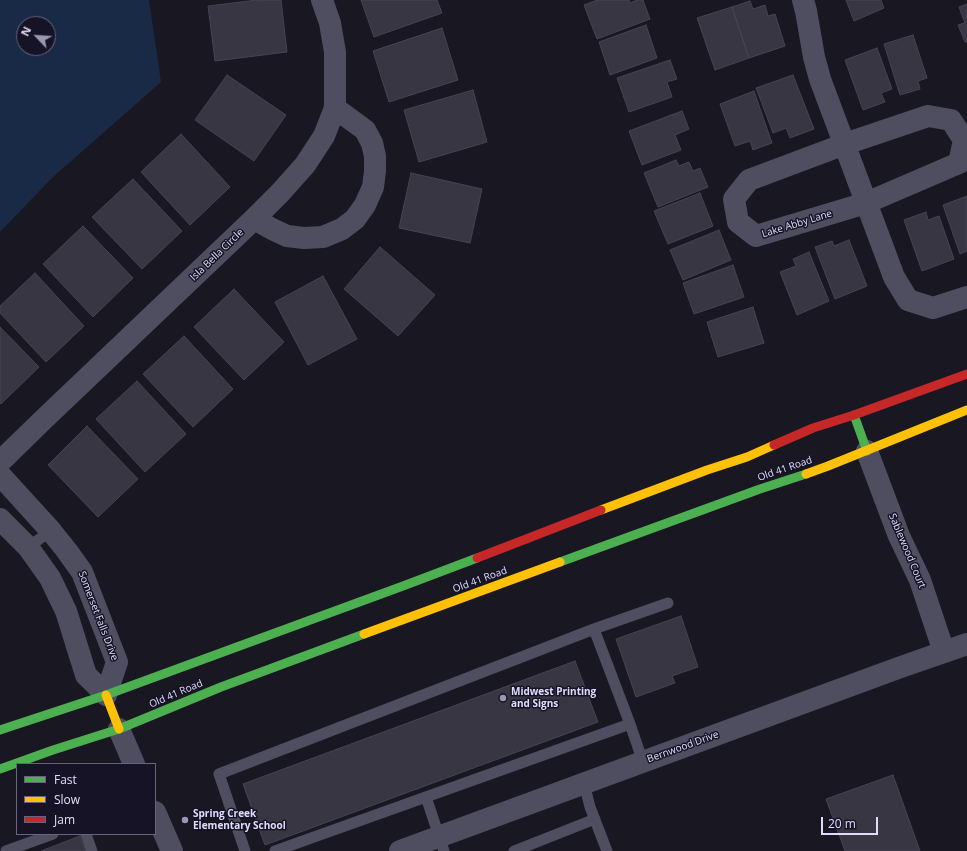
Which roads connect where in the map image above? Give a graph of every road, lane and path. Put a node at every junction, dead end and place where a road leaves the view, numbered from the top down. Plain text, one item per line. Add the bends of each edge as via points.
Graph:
1 (322, 0) edge
2 (803, 0) edge
3 (335, 108) junction
4 (845, 144) junction
5 (866, 203) junction
6 (254, 219) junction
7 (967, 296) edge
8 (967, 374) edge
9 (967, 410) edge
10 (854, 415) junction
11 (867, 451) junction
12 (0, 462) edge
13 (0, 475) edge
14 (0, 518) edge
15 (51, 531) junction
16 (28, 547) junction
17 (668, 603) dead end
18 (594, 629) junction
19 (967, 644) edge
20 (944, 652) junction
21 (106, 695) junction
22 (630, 724) junction
23 (119, 729) junction
24 (0, 730) edge
25 (643, 762) junction
26 (16, 763) edge
27 (17, 763) edge
28 (134, 763) edge
29 (0, 769) edge
30 (584, 783) junction
31 (426, 797) junction
32 (156, 814) edge
33 (595, 820) junction
34 (50, 835) edge
35 (86, 835) edge
36 (442, 844) edge
37 (6, 851) edge
38 (92, 851) edge
39 (172, 851) edge
40 (245, 851) edge
41 (275, 851) edge
42 (400, 851) edge
43 (514, 851) edge
44 (607, 851) edge

1 - 3 street, Isla Bella Circle via 336,52
2 - 4 street via 820,79
3 - 6 street, Isla Bella Circle via 324,136 305,165
3 - 6 street via 365,130 375,156 373,187 355,219 342,229 323,237 304,238 287,236
4 - 5 street
4 - 5 street, Lake Abby Lane via 928,116 951,120 964,140 959,163
4 - 5 street, Lake Abby Lane via 749,180 734,198 738,222 756,236
5 - 7 street via 894,278 908,300 933,308
6 - 12 street, Isla Bella Circle
8 - 10 street, Old 41 Road
9 - 11 street, Old 41 Road
10 - 11 street
10 - 21 street, Old 41 Road via 813,428 747,457 706,470 442,572
11 - 20 street, Sablewood Court via 920,580
11 - 23 street, Old 41 Road via 228,684
13 - 15 street, Somerset Falls Drive
14 - 16 street
15 - 16 lane
15 - 21 street, Somerset Falls Drive via 82,572 117,662
16 - 21 street via 50,578 66,611 86,675
17 - 18 lane
18 - 22 lane
18 - 40 lane via 219,774
19 - 20 street, Bernwood Drive
20 - 25 street, Bernwood Drive
21 - 23 street
21 - 24 street, Old 41 Road
22 - 25 lane
22 - 31 lane
23 - 27 street, Old 41 Road
23 - 28 street
25 - 30 street, Bernwood Drive
26 - 29 street, Old 41 Road
30 - 33 lane
30 - 36 street, Bernwood Drive
31 - 36 lane
31 - 41 lane
32 - 39 street
33 - 43 lane
33 - 44 lane
34 - 37 lane
35 - 38 lane
36 - 42 street, Bernwood Drive

